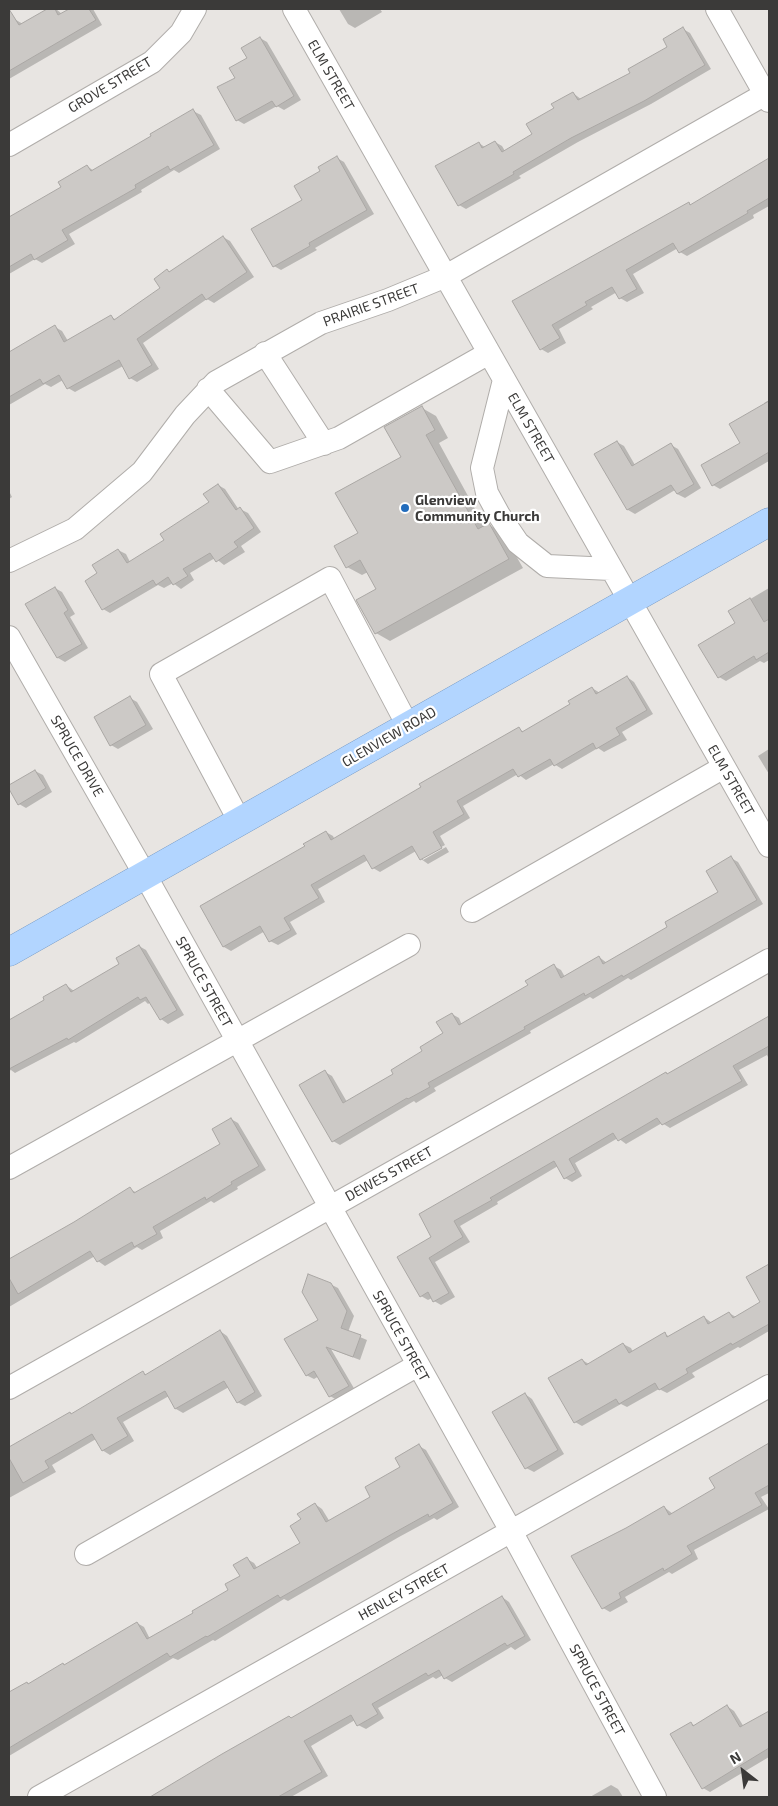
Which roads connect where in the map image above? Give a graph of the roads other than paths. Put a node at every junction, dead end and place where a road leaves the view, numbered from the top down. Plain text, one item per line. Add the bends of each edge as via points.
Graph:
1 (195, 9) edge
2 (294, 9) edge
3 (718, 9) edge
4 (768, 96) edge
5 (9, 145) edge
6 (446, 276) junction
7 (489, 353) junction
8 (265, 354) junction
9 (504, 380) junction
10 (208, 390) junction
11 (324, 444) junction
12 (769, 522) edge
13 (9, 561) edge
14 (612, 568) junction
15 (630, 601) junction
16 (9, 637) edge
17 (408, 726) junction
18 (724, 767) junction
19 (240, 822) junction
20 (769, 846) edge
21 (145, 876) junction
22 (472, 911) dead end
23 (409, 945) dead end
24 (9, 952) edge
25 (769, 960) edge
26 (237, 1040) junction
27 (9, 1168) edge
28 (329, 1208) junction
29 (418, 1365) junction
30 (769, 1386) edge
31 (9, 1388) edge
32 (511, 1531) junction
33 (86, 1554) dead end
34 (39, 1797) edge
35 (655, 1797) edge

1 - 5 street, GROVE STREET via 182,33 152,62
2 - 6 street, ELM STREET
3 - 4 street
4 - 6 street, PRAIRIE STREET
6 - 7 street, ELM STREET
6 - 8 street, PRAIRIE STREET via 321,323
7 - 9 street, ELM STREET
7 - 11 street
8 - 10 street, PRAIRIE STREET
8 - 11 street
9 - 14 street, ELM STREET
9 - 14 street via 482,468 488,493 499,515 518,543 547,566
10 - 11 street via 270,462
10 - 13 street, PRAIRIE STREET via 142,472 75,529
12 - 15 main road, GLENVIEW ROAD
14 - 15 street, ELM STREET
15 - 17 main road, GLENVIEW ROAD
15 - 18 street, ELM STREET
16 - 21 street, SPRUCE DRIVE
17 - 19 main road, GLENVIEW ROAD
17 - 19 street via 330,578 161,674
18 - 20 street, ELM STREET
18 - 22 street
19 - 21 main road, GLENVIEW ROAD
21 - 24 main road, GLENVIEW ROAD
21 - 26 street, SPRUCE STREET
23 - 26 street
25 - 28 street, DEWES STREET
26 - 27 street
26 - 28 street, SPRUCE STREET
28 - 29 street, SPRUCE STREET
28 - 31 street, DEWES STREET
29 - 32 street, SPRUCE STREET
29 - 33 street
30 - 32 street, HENLEY STREET
32 - 34 street, HENLEY STREET
32 - 35 street, SPRUCE STREET

